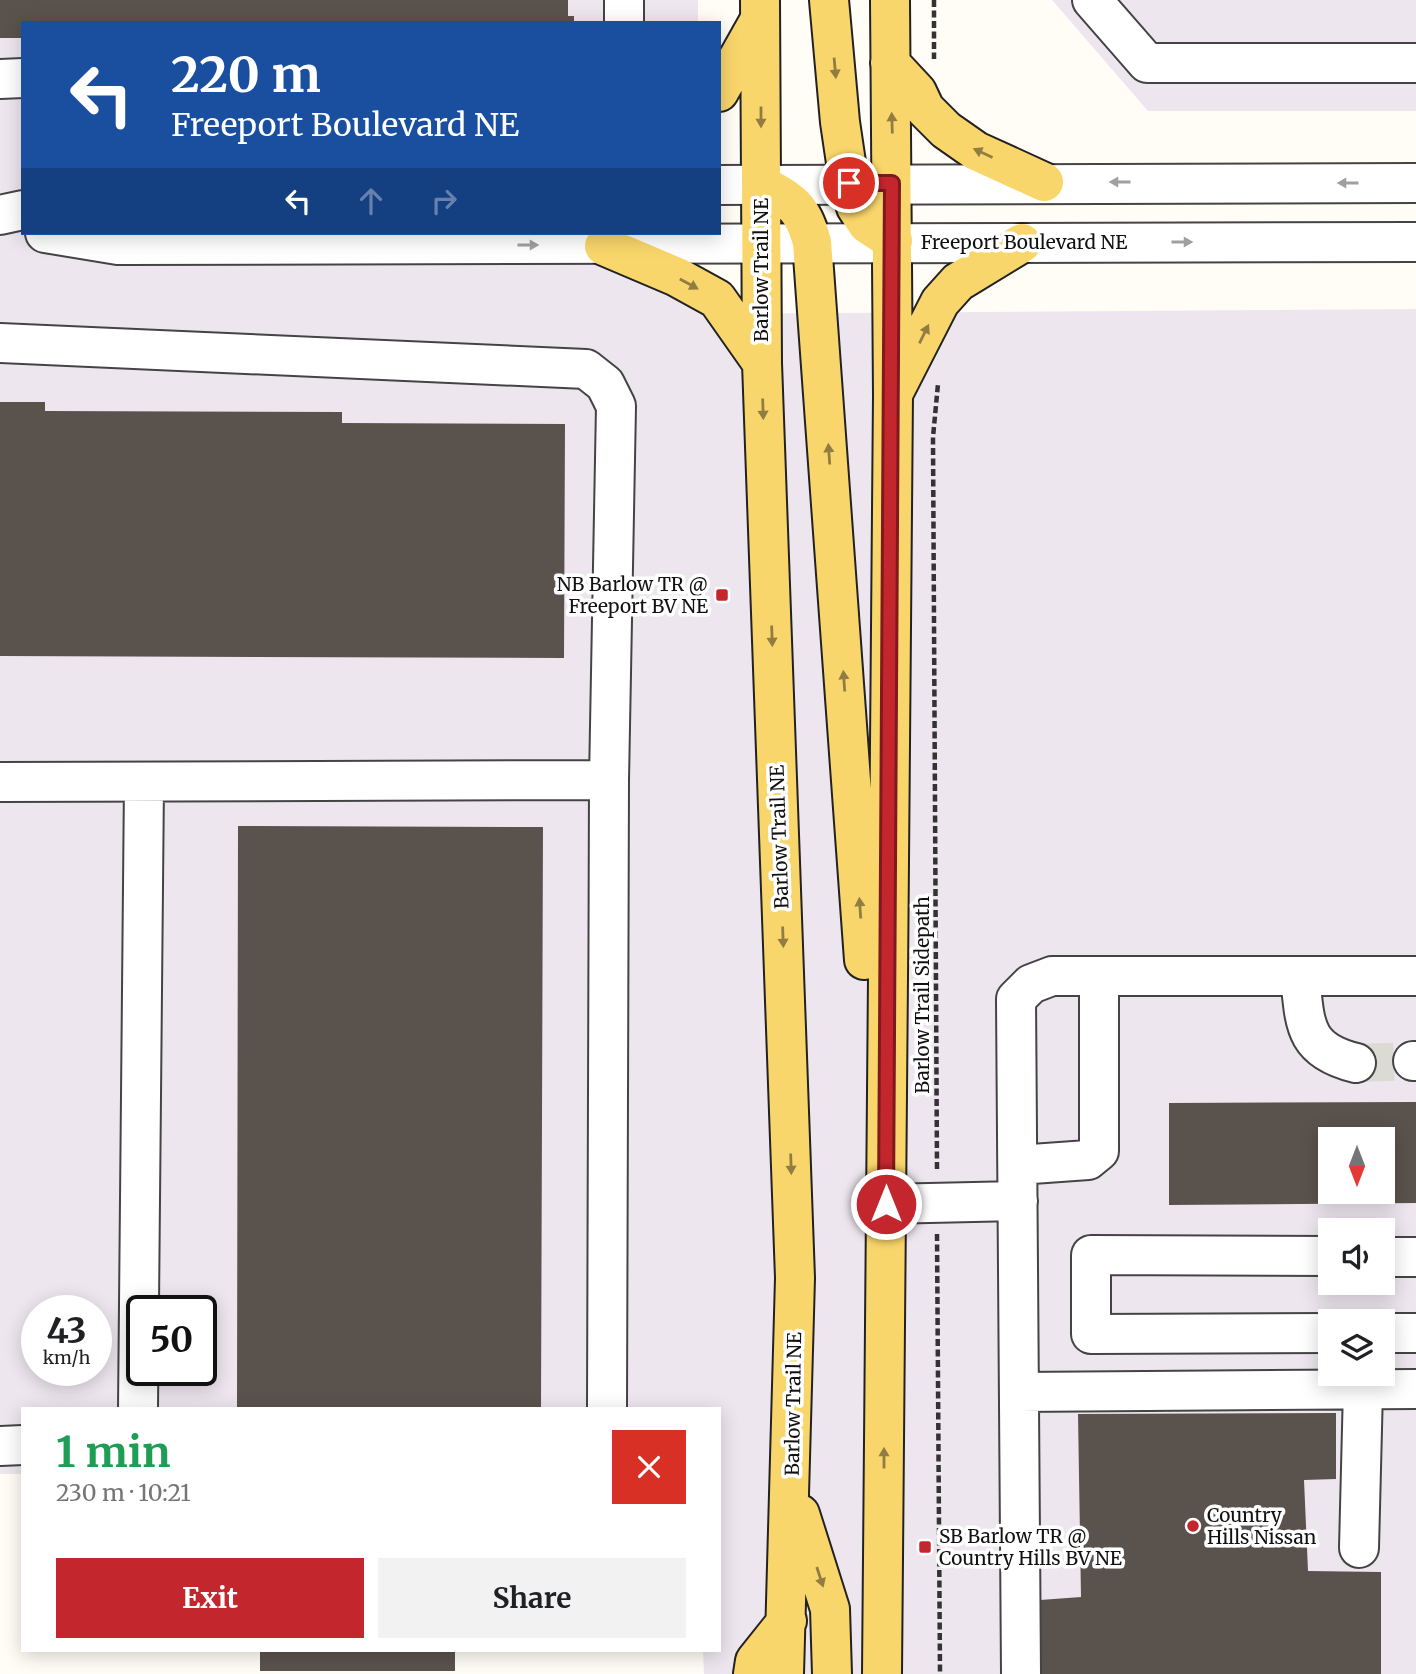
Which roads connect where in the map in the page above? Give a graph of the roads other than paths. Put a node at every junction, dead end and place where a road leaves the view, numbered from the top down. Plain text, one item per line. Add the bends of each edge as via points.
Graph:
1 (624, 0) edge
2 (829, 0) edge
3 (890, 0) edge
4 (1092, 0) edge
5 (760, 10) edge
6 (624, 21) edge
7 (890, 63) junction
8 (1416, 63) edge
9 (21, 78) edge
10 (0, 79) edge
11 (721, 88) edge
12 (1044, 182) junction
13 (849, 183) junction
14 (892, 183) junction
15 (1416, 183) edge
16 (761, 184) junction
17 (721, 185) edge
18 (21, 210) edge
19 (0, 215) edge
20 (0, 225) edge
21 (21, 229) edge
22 (57, 235) edge
23 (893, 241) junction
24 (812, 242) junction
25 (1416, 242) edge
26 (761, 243) junction
27 (1022, 243) junction
28 (604, 246) junction
29 (0, 343) edge
30 (762, 363) junction
31 (893, 395) junction
32 (609, 780) junction
33 (0, 782) edge
34 (144, 782) junction
35 (1099, 976) junction
36 (1300, 976) junction
37 (1416, 976) edge
38 (886, 1046) junction
39 (1356, 1063) tunnel mouth
40 (1018, 1183) junction
41 (886, 1204) junction
42 (1318, 1256) edge
43 (1395, 1257) edge
44 (1416, 1257) edge
45 (1318, 1333) edge
46 (1395, 1333) edge
47 (1416, 1333) edge
48 (1091, 1334) junction
49 (1363, 1390) junction
50 (1416, 1390) edge
51 (1084, 1391) junction
52 (1019, 1392) junction
53 (138, 1407) edge
54 (607, 1407) edge
55 (0, 1446) edge
56 (21, 1446) edge
57 (792, 1489) junction
58 (1359, 1548) dead end
59 (787, 1621) junction
60 (883, 1670) edge
61 (754, 1674) edge
62 (785, 1674) edge
63 (832, 1674) edge
64 (1021, 1674) edge

1 - 6 street
2 -> 13 main road
3 - 7 main road
4 - 8 street via 1147,63
5 - 11 main road
5 -> 16 main road, Barlow Trail NE
12 -> 7 main road via 976,151 946,130
14 -> 7 main road
9 - 10 street
12 - 14 street
15 -> 12 street
13 - 14 street
13 - 16 street
13 - 23 main road via 867,224
14 - 23 main road
16 - 17 street
16 - 24 main road via 796,203
16 - 26 main road, Barlow Trail NE
18 - 19 street
20 - 21 street
22 -> 28 street, Freeport Boulevard NE via 118,245
23 - 24 street, Freeport Boulevard NE
23 - 27 street, Freeport Boulevard NE
23 - 31 main road
24 - 26 street, Freeport Boulevard NE
38 -> 24 main road via 867,996
27 -> 25 street, Freeport Boulevard NE
26 - 28 street, Freeport Boulevard NE
26 - 30 main road, Barlow Trail NE
31 -> 27 main road via 940,302 958,282
28 -> 30 main road via 717,299
29 - 32 street via 586,369 605,384 615,406
30 -> 57 main road, Barlow Trail NE via 796,1278
31 - 38 main road
32 - 34 street
32 - 54 street
33 - 34 street
34 - 53 street
35 - 36 street
35 - 40 street via 1099,1151 1088,1160
35 - 40 street via 1052,976 1031,984 1016,999
36 - 37 street
36 - 39 street via 1306,1027 1316,1046
38 - 41 main road
40 - 41 street via 937,1203
40 - 52 street
60 -> 41 main road
42 - 48 street via 1091,1255
43 - 44 street
45 - 48 street
46 - 47 street
48 - 51 street
49 - 50 street
49 - 51 street
49 - 58 street
51 - 52 street
52 - 64 street
55 - 56 street
57 - 59 main road, Barlow Trail NE
57 -> 63 main road via 831,1609
59 - 61 main road via 755,1661
59 - 62 main road, Barlow Trail NE

